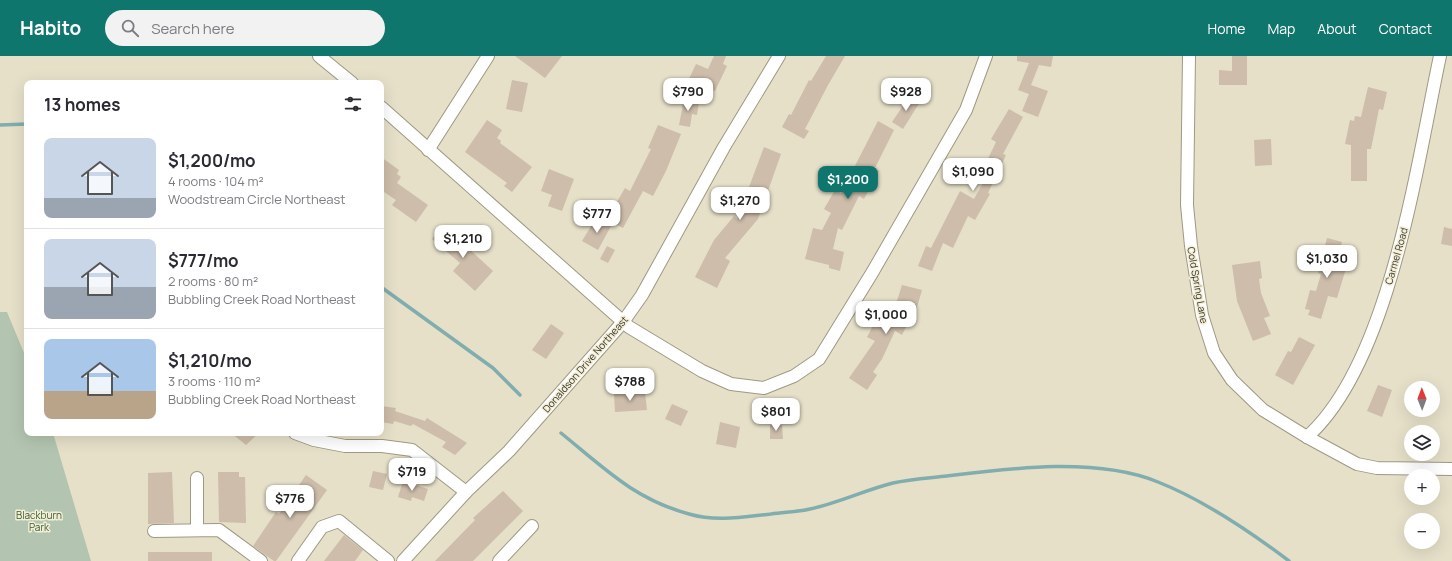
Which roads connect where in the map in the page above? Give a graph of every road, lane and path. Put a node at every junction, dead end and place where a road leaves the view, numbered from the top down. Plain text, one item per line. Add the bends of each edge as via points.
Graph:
1 (318, 56) edge
2 (488, 56) edge
3 (779, 56) edge
4 (986, 56) edge
5 (1189, 56) edge
6 (1440, 56) edge
7 (348, 80) edge
8 (384, 110) edge
9 (428, 150) junction
10 (623, 322) junction
11 (304, 436) edge
12 (1307, 437) junction
13 (1452, 469) edge
14 (197, 478) dead end
15 (466, 492) junction
16 (532, 526) dead end
17 (197, 530) junction
18 (154, 531) dead end
19 (261, 561) edge
20 (298, 561) edge
21 (388, 561) edge
22 (403, 561) edge
23 (500, 561) edge

1 - 7 street
2 - 9 street
3 - 10 street, Donaldson Drive Northeast via 724,147 642,295
4 - 10 street via 966,110 819,359 794,376 764,388 731,384 702,372
5 - 12 street, Cold Spring Lane via 1187,205 1202,314 1214,353 1232,380 1263,410
6 - 12 street, Carmel Road via 1403,234 1377,321 1351,380 1323,424
8 - 9 street
9 - 10 street
10 - 15 street, Donaldson Drive Northeast via 509,451
11 - 15 street via 345,446 382,446 412,450
12 - 13 street, Cold Spring Lane via 1357,464 1377,468
14 - 17 street
15 - 22 street, Donaldson Drive Northeast
16 - 23 street
17 - 18 street
17 - 19 street via 219,530
20 - 21 street via 322,527 339,521

